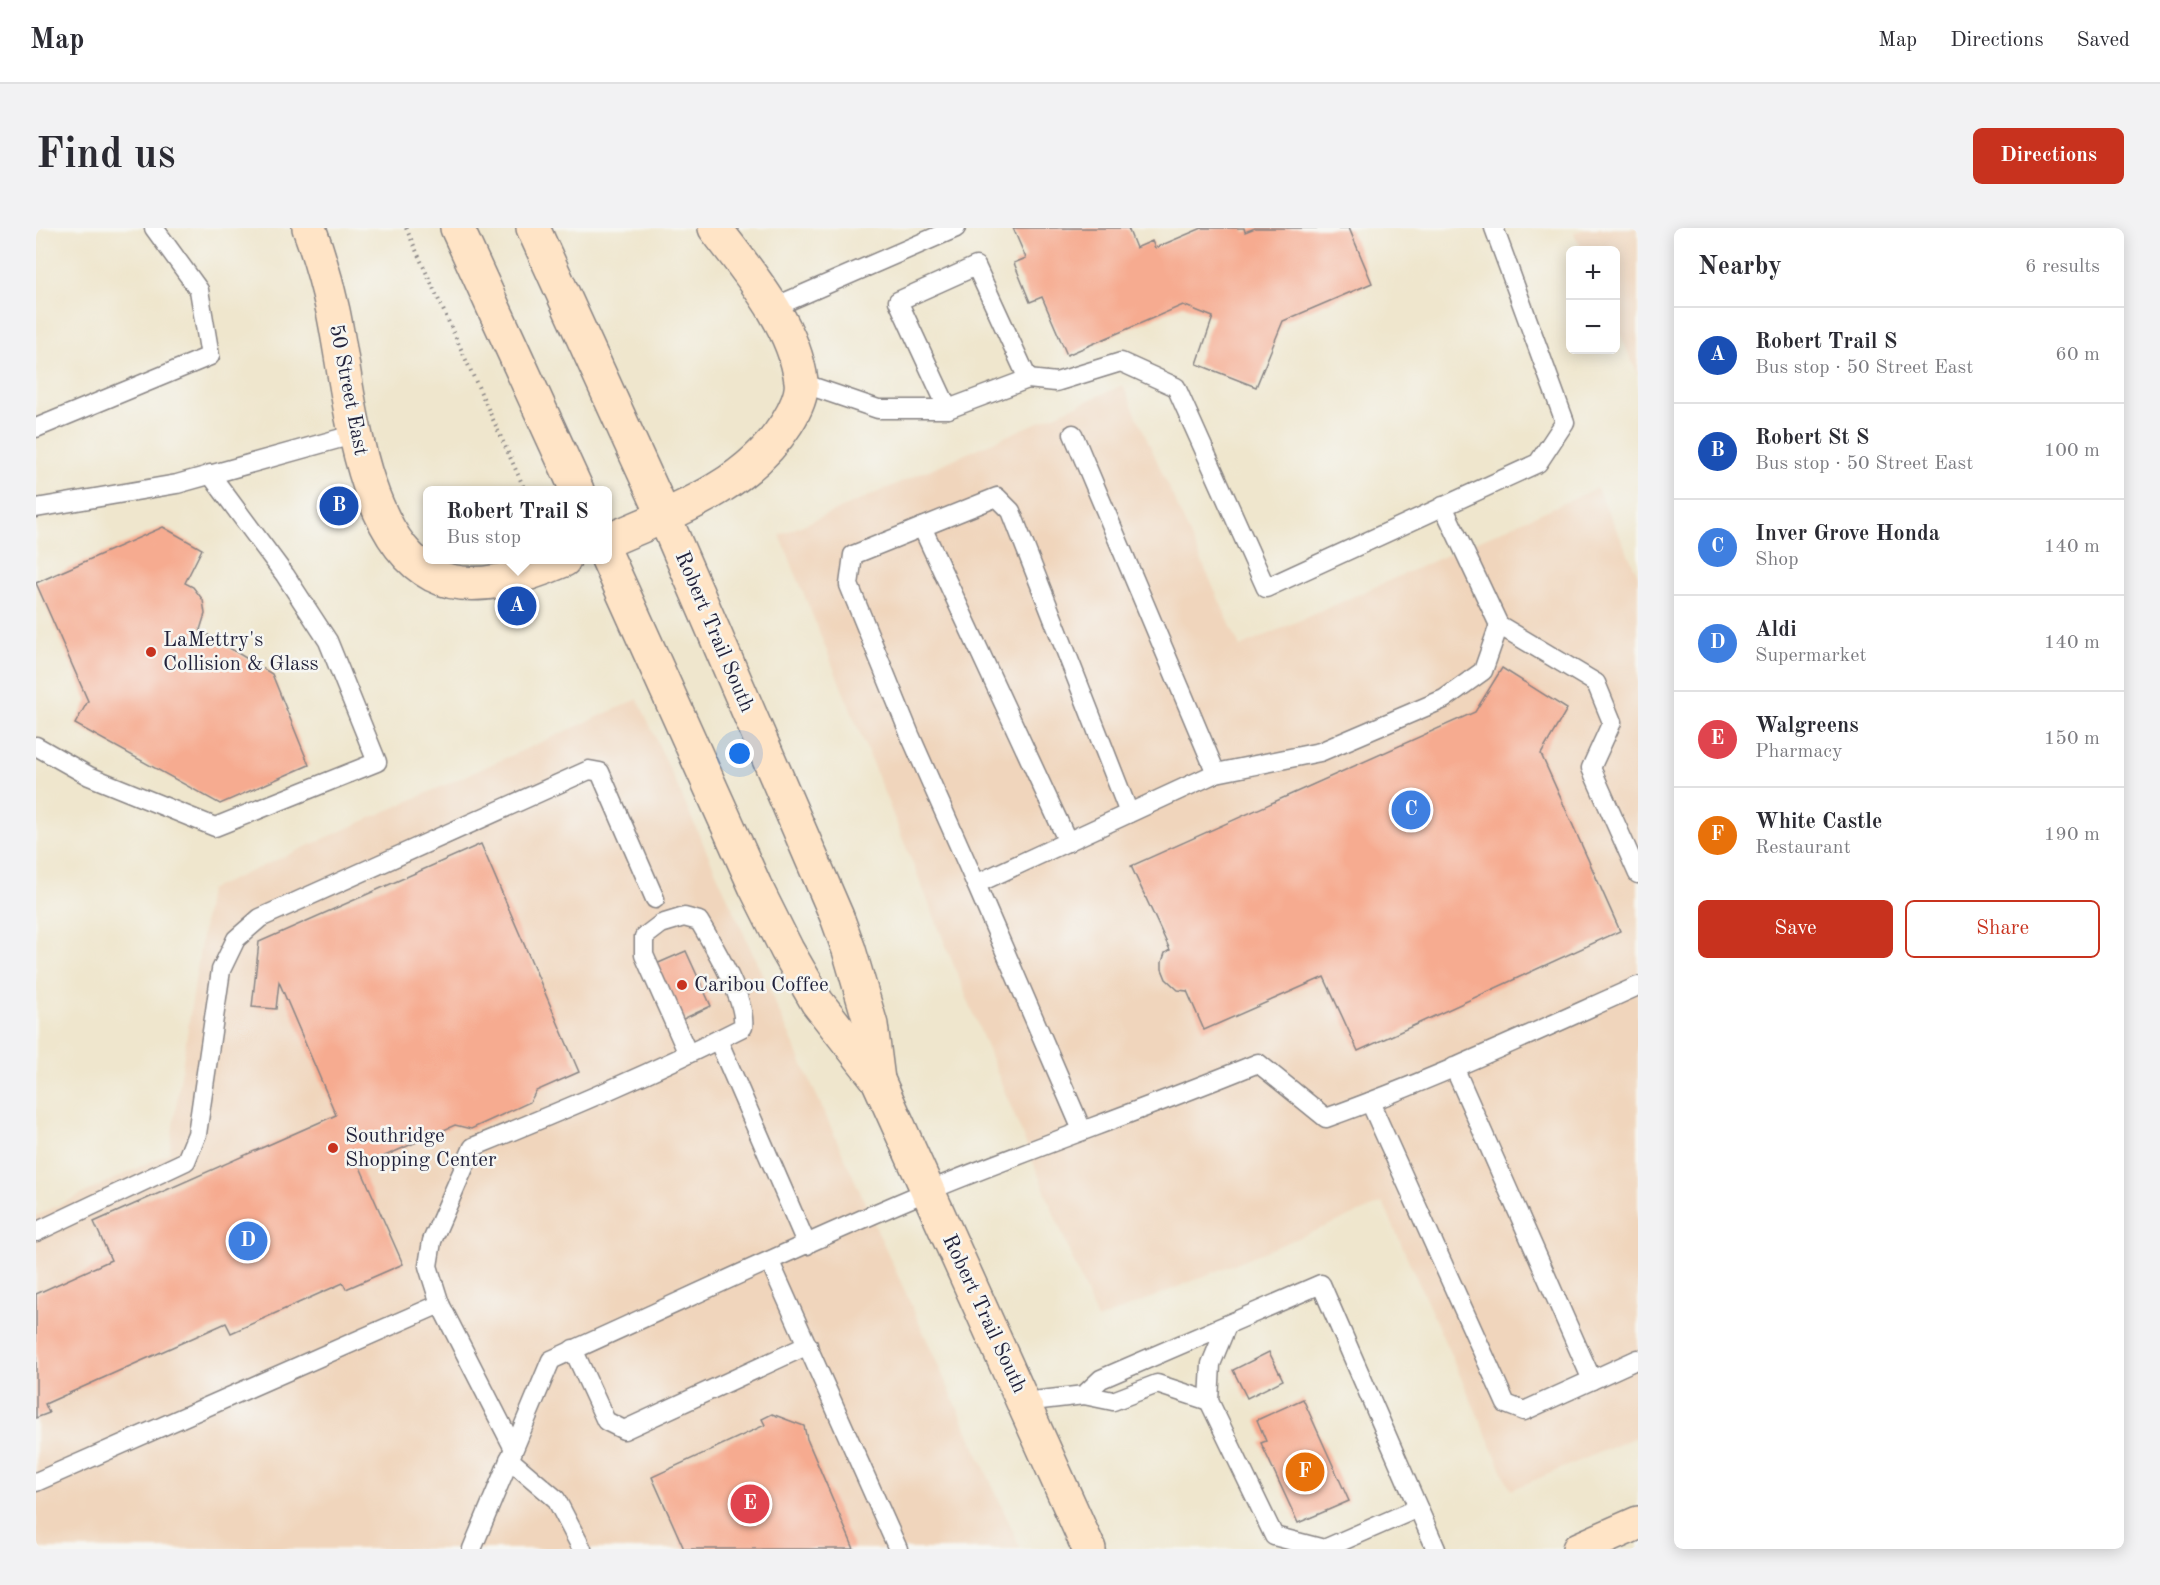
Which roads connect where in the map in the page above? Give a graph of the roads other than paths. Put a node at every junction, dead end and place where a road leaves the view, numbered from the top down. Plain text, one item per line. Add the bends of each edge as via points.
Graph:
1 (154, 228) edge
2 (309, 228) edge
3 (457, 228) edge
4 (533, 228) edge
5 (715, 228) edge
6 (956, 228) edge
7 (1494, 228) edge
8 (772, 308) junction
9 (1028, 379) junction
10 (802, 383) junction
11 (948, 410) junction
12 (36, 428) edge
13 (356, 434) junction
14 (1073, 434) dead end
15 (210, 474) junction
16 (575, 486) edge
17 (1443, 506) junction
18 (36, 508) edge
19 (664, 516) junction
20 (922, 527) junction
21 (612, 539) edge
22 (555, 564) edge
23 (610, 564) edge
24 (1499, 625) junction
25 (36, 746) edge
26 (1216, 773) junction
27 (1129, 813) junction
28 (1068, 842) junction
29 (1638, 874) edge
30 (976, 884) junction
31 (655, 899) dead end
32 (1638, 986) edge
33 (718, 1040) junction
34 (688, 1054) junction
35 (1454, 1067) junction
36 (878, 1080) junction
37 (1370, 1102) junction
38 (1082, 1130) junction
39 (927, 1192) junction
40 (36, 1232) edge
41 (807, 1245) junction
42 (770, 1262) junction
43 (440, 1304) junction
44 (1227, 1325) junction
45 (808, 1345) junction
46 (573, 1349) junction
47 (1638, 1359) edge
48 (1592, 1380) junction
49 (1084, 1395) junction
50 (1209, 1401) junction
51 (1024, 1402) junction
52 (511, 1453) junction
53 (36, 1482) edge
54 (1418, 1508) junction
55 (1638, 1523) edge
56 (472, 1549) edge
57 (582, 1549) edge
58 (898, 1549) edge
59 (1089, 1549) edge
60 (1436, 1549) edge
61 (1579, 1549) edge

1 - 12 lane via 199,290 210,356
2 - 13 main road, 50 Street East via 333,310
3 - 16 main road
4 - 19 main road, Robert Trail South
5 - 8 main road
6 - 8 lane
7 - 17 lane via 1565,422 1538,463
8 - 10 main road via 794,348
9 - 11 lane
9 - 11 lane via 976,266 898,301
9 - 17 lane via 1056,382 1121,362 1176,387 1266,588
10 - 11 lane via 878,409
10 - 19 main road via 795,410 753,464 721,488
13 - 15 lane
13 - 22 main road, 50 Street East via 366,478 382,518 402,551 434,575 466,584 501,581
14 - 26 lane
15 - 18 lane via 177,484
15 - 25 lane via 328,641 377,762 215,827 89,776
17 - 24 lane
19 - 21 main road
19 - 36 main road, Robert Trail South via 849,950 871,1025
20 - 27 lane via 997,497 1011,511
20 - 28 lane
20 - 30 lane via 853,555 849,585
23 - 36 main road, Robert Trail South via 787,950 817,1002
24 - 26 lane via 1483,671 1443,699 1320,752
24 - 29 lane via 1596,683 1612,722 1591,768
26 - 27 lane
27 - 28 lane
28 - 30 lane
30 - 38 lane
31 - 40 lane via 600,772 589,770 260,918 236,939 221,970 197,1134 186,1161
32 - 35 lane
33 - 34 lane
33 - 34 lane via 743,1027 745,1016 722,961 699,921 684,917 661,924 644,937 644,956
33 - 41 lane
34 - 43 lane via 473,1147 432,1241 428,1266
35 - 37 lane
35 - 48 lane
36 - 39 main road, Robert Trail South
37 - 38 lane via 1326,1118 1258,1063
37 - 48 lane via 1506,1404 1524,1411
38 - 39 lane
39 - 41 lane
39 - 51 main road, Robert Trail South
41 - 42 lane
42 - 45 lane
42 - 46 lane
43 - 52 lane
43 - 53 lane
44 - 49 lane via 1101,1379
44 - 50 lane via 1211,1364
44 - 54 lane via 1321,1284
45 - 46 lane via 624,1430 606,1421
45 - 58 lane
46 - 52 lane via 551,1360
47 - 48 lane
49 - 50 lane via 1113,1401 1157,1384
49 - 51 lane
50 - 54 lane via 1274,1536 1324,1549
51 - 59 main road, Robert Trail South
52 - 56 lane
52 - 57 lane via 556,1499
54 - 60 lane
55 - 61 main road

